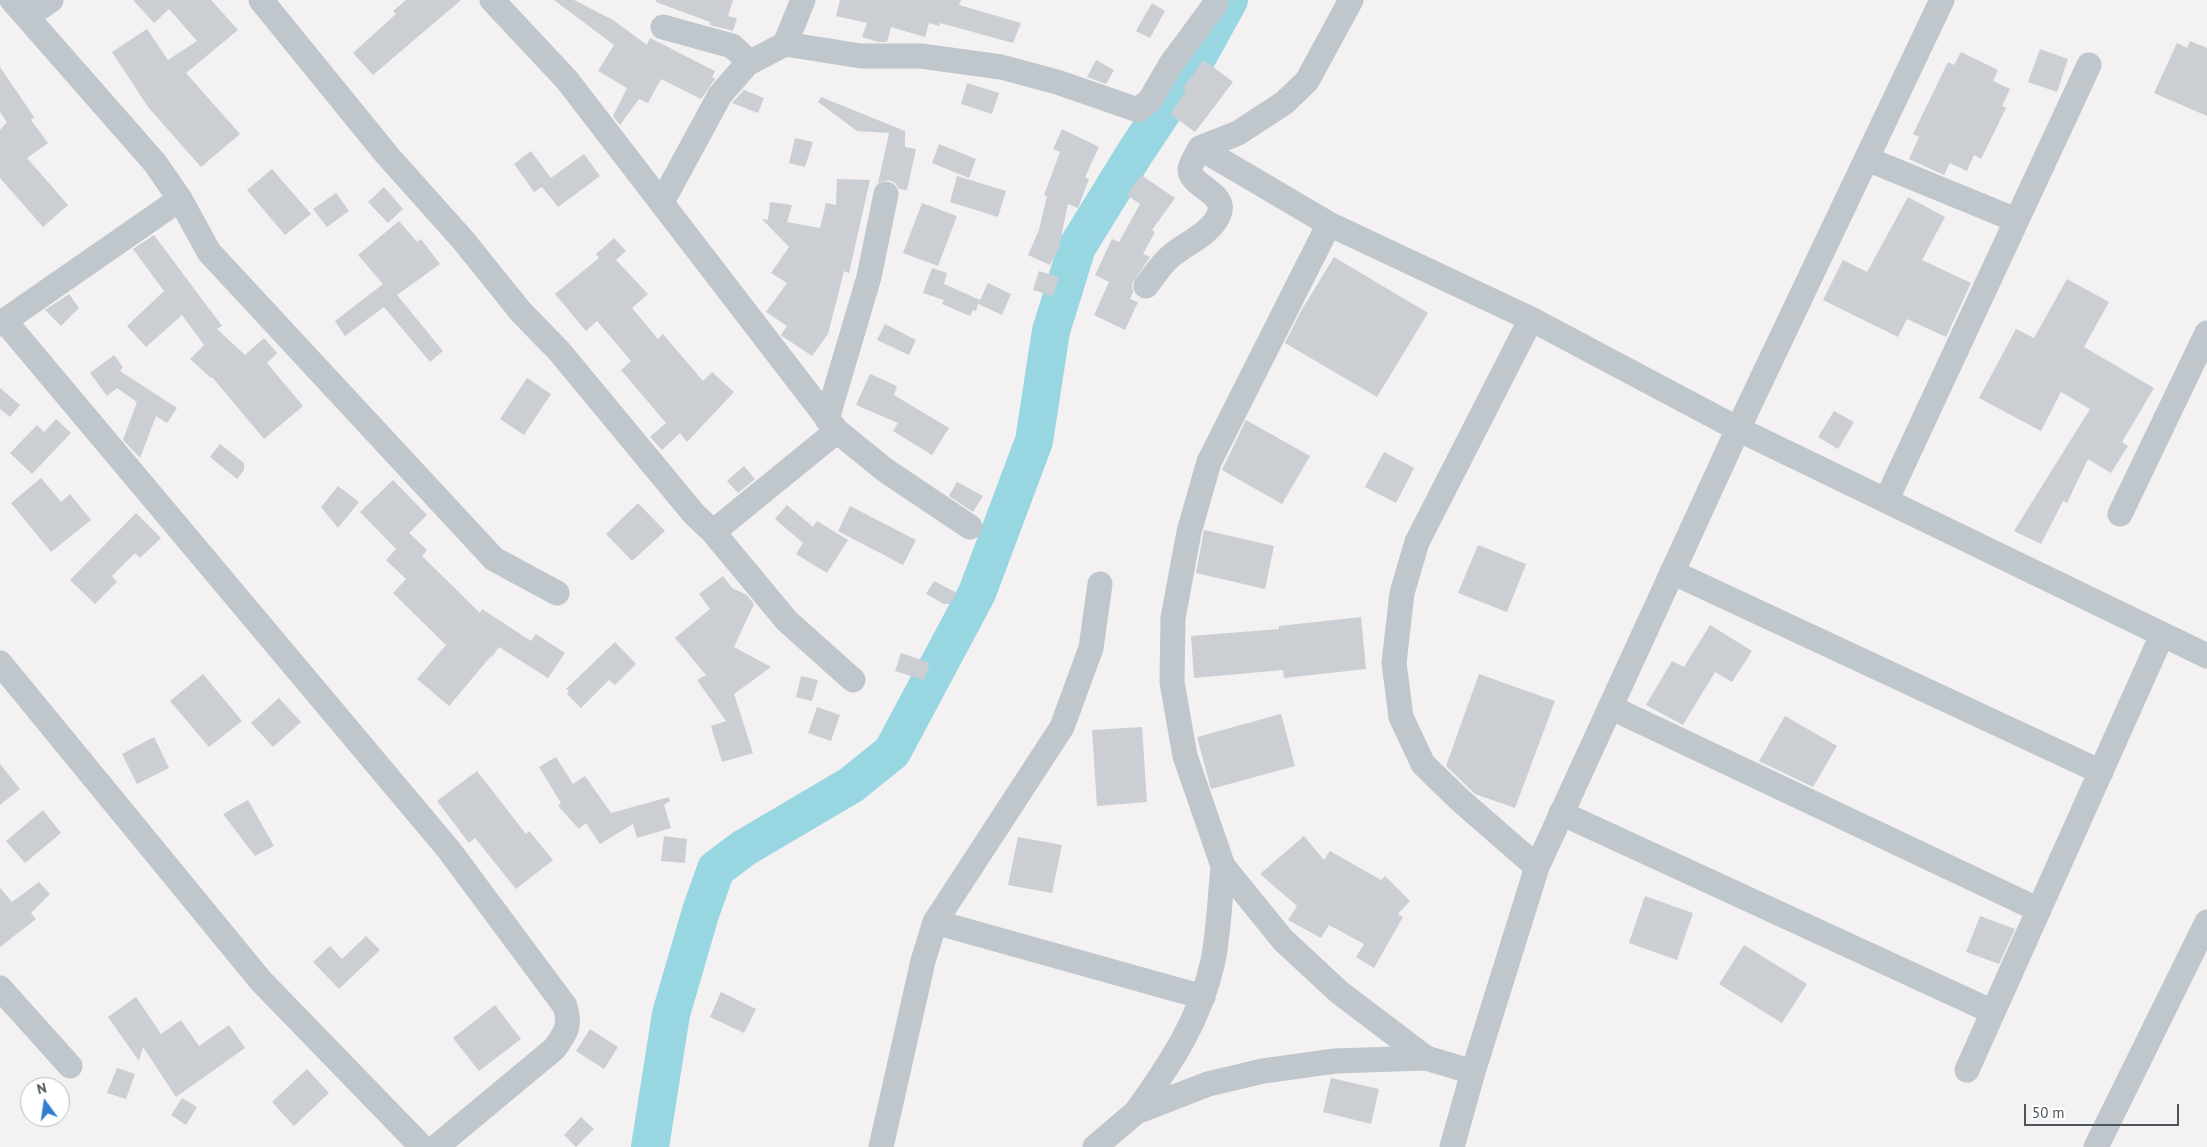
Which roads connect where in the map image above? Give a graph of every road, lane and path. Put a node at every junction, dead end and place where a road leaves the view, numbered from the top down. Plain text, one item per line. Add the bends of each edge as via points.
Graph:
1 (51, 0) edge
2 (261, 0) edge
3 (492, 0) edge
4 (803, 0) edge
5 (1351, 0) edge
6 (1942, 0) edge
7 (1216, 3) dead end
8 (20, 8) edge
9 (663, 27) dead end
10 (785, 44) junction
11 (747, 64) junction
12 (2089, 65) dead end
13 (1200, 148) junction
14 (1867, 159) junction
15 (886, 194) dead end
16 (180, 199) junction
17 (662, 202) junction
18 (2016, 220) junction
19 (1329, 224) junction
20 (1146, 286) dead end
21 (1531, 319) junction
22 (2, 322) edge
23 (2207, 333) edge
24 (832, 425) junction
25 (1738, 429) junction
26 (1886, 501) junction
27 (2120, 514) dead end
28 (970, 527) dead end
29 (713, 532) junction
30 (1672, 572) junction
31 (1100, 584) dead end
32 (557, 593) dead end
33 (2162, 635) junction
34 (2207, 656) edge
35 (0, 663) edge
36 (853, 680) dead end
37 (1610, 707) junction
38 (2101, 772) junction
39 (1562, 813) junction
40 (1223, 866) junction
41 (1537, 867) junction
42 (2039, 910) junction
43 (935, 922) junction
44 (2207, 922) edge
45 (0, 988) edge
46 (1203, 997) junction
47 (1993, 1012) junction
48 (1426, 1058) junction
49 (70, 1066) dead end
50 (1967, 1070) dead end
51 (1473, 1072) junction
52 (1136, 1112) junction
53 (422, 1147) edge
54 (436, 1147) edge
55 (881, 1147) edge
56 (1095, 1147) edge
57 (1452, 1147) edge
58 (2096, 1147) edge

1 - 8 street
2 - 29 street via 387,155 463,240 521,312 559,351 694,514
3 - 17 street via 567,80
4 - 10 street
5 - 13 street via 1307,81 1284,103 1238,133
6 - 14 street
7 - 10 street via 1170,64 1150,100 1138,110 1001,67 921,56 861,56
8 - 16 street via 155,163
9 - 11 street via 732,46
10 - 11 street
11 - 17 street via 720,95
12 - 18 street
13 - 19 street
13 - 20 street via 1190,168 1192,176 1218,200 1219,216 1197,240 1170,256
14 - 18 street
14 - 25 street
15 - 24 street
16 - 22 street
16 - 32 street via 209,252 494,559
17 - 24 street
18 - 26 street
19 - 21 street
19 - 40 street via 1209,462 1189,532 1173,618 1172,682 1185,756
21 - 25 street
21 - 41 street via 1417,542 1402,593 1394,663 1401,717 1423,764
22 - 54 street via 449,850 565,1006 569,1020 565,1035 554,1049
23 - 27 street
24 - 28 street via 885,470
24 - 29 street
25 - 26 street
25 - 30 street
26 - 33 street
29 - 36 street via 787,621
30 - 37 street
30 - 38 street
31 - 43 street via 1091,648 1062,727
33 - 34 street
33 - 38 street
35 - 53 street via 261,981
37 - 39 street
37 - 42 street
38 - 42 street
39 - 41 street
39 - 47 street
40 - 46 street via 1213,960
40 - 48 street via 1283,940 1339,992
41 - 51 street
42 - 47 street
43 - 46 street
43 - 55 street via 923,961
44 - 58 street
45 - 49 street
46 - 52 street via 1173,1060
47 - 50 street
48 - 51 street
48 - 52 street via 1335,1060 1263,1071 1208,1084
51 - 57 street
52 - 56 street

